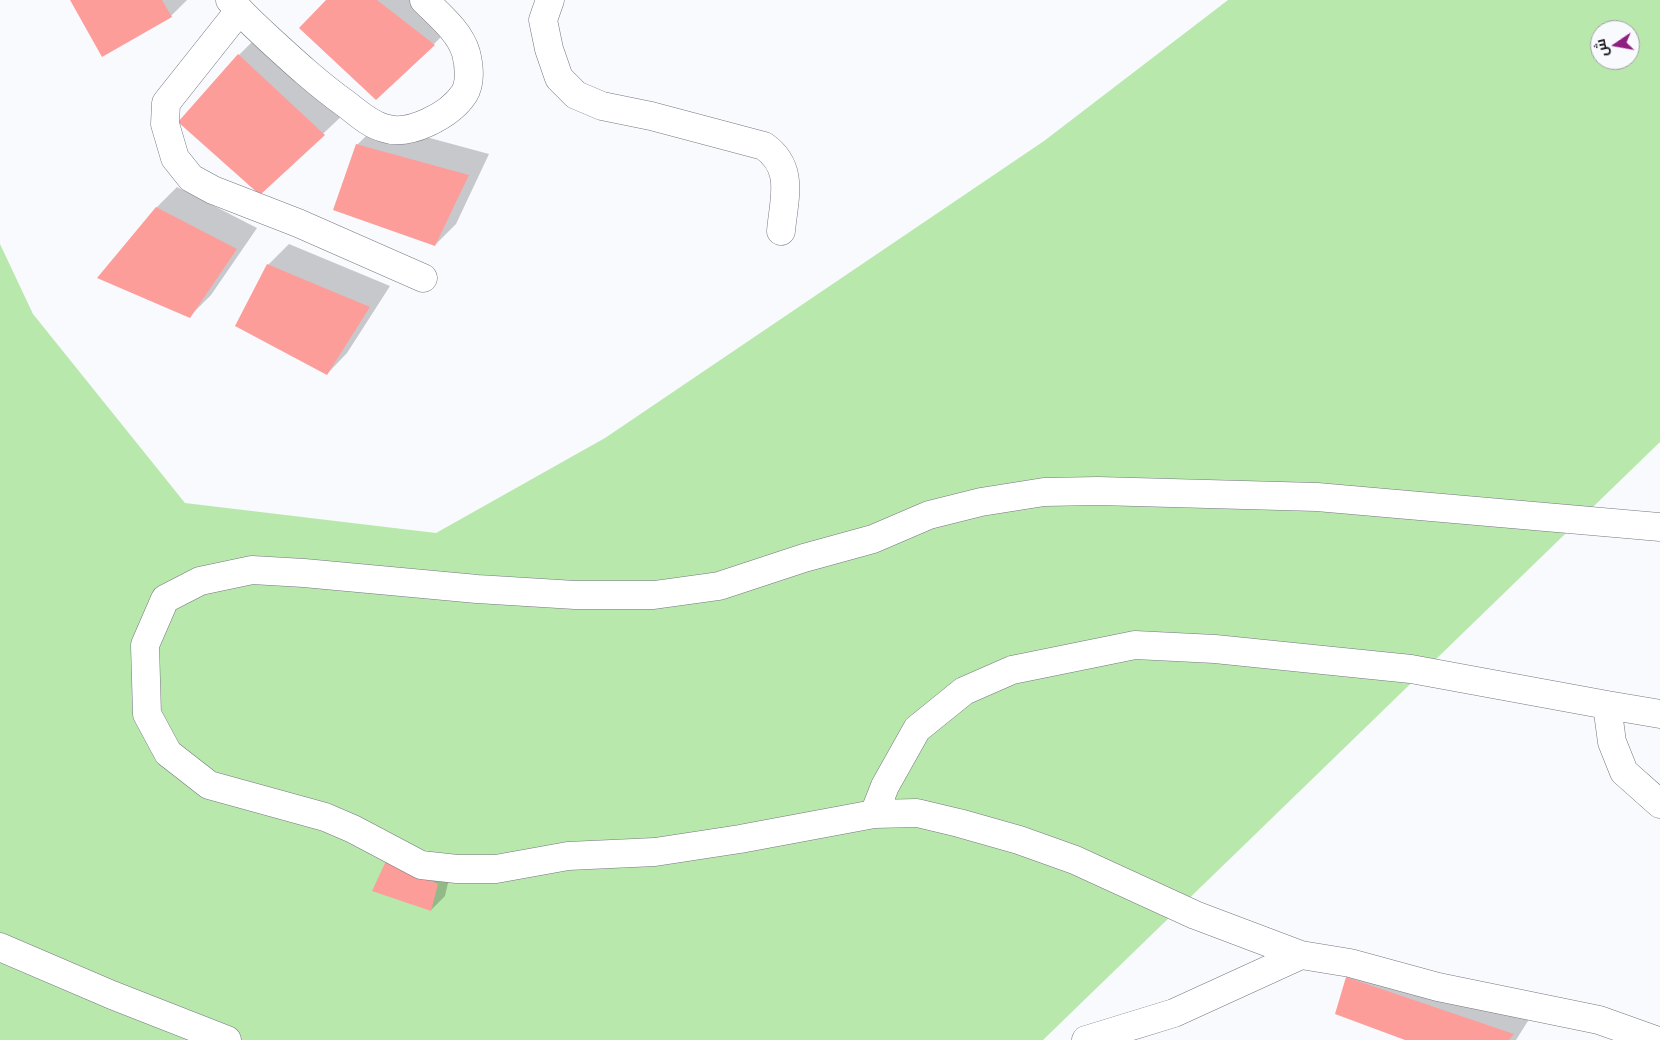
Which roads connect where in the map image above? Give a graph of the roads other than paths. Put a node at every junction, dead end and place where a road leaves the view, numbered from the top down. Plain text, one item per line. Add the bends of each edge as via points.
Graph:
1 (424, 0) edge
2 (550, 0) edge
3 (235, 5) edge
4 (781, 231) dead end
5 (423, 278) dead end
6 (1660, 527) edge
7 (1607, 705) junction
8 (1660, 714) edge
9 (1660, 804) edge
10 (874, 814) junction
11 (0, 946) edge
12 (1301, 955) junction
13 (227, 1040) edge
14 (1086, 1040) edge
15 (1655, 1040) edge

1 - 3 street via 457,34 466,52 468,84 464,94 446,112 415,128 400,130 372,124 322,86
2 - 4 street via 543,20 549,49 559,78 576,95 602,106 764,146 775,154 784,170
3 - 5 street via 166,103 165,124 175,158 191,178 214,190
6 - 10 street via 1317,497 1044,492 981,502 929,515 873,539 719,586 654,595 575,595 252,570 200,582 165,599 145,645 147,714 168,753 208,785 325,817 421,864 457,869 496,869 568,856 654,852
7 - 8 street
7 - 9 street via 1612,742 1624,772
7 - 10 street via 1411,669 1215,649 1135,645 1012,670 964,691 917,729 885,786
10 - 12 street via 917,813 1019,840 1075,860 1195,915
11 - 13 street
12 - 14 street via 1174,1013
12 - 15 street via 1350,963 1438,987 1599,1020

